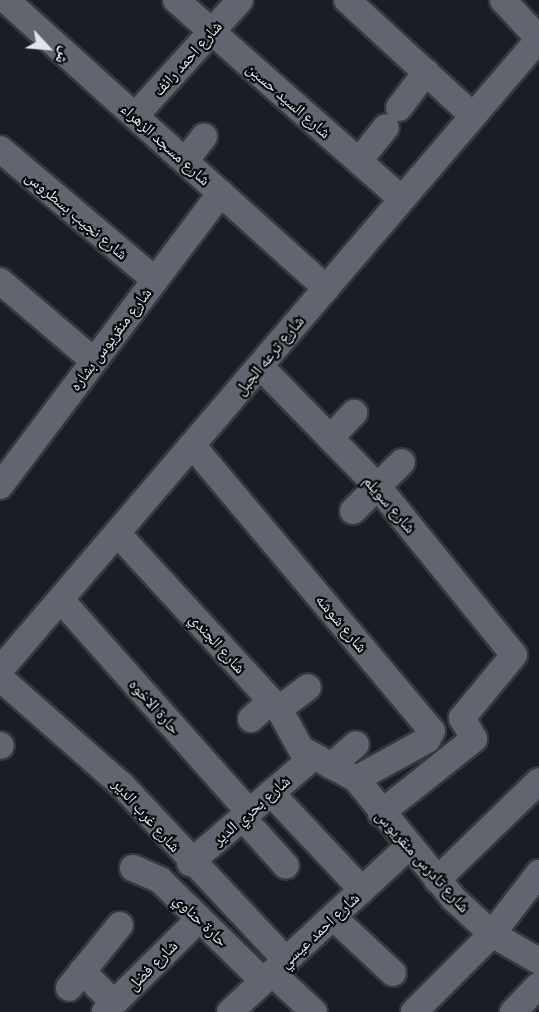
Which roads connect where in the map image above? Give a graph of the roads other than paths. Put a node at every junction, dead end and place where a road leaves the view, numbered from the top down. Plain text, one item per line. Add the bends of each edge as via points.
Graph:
1 (6, 0) edge
2 (176, 0) edge
3 (240, 0) edge
4 (347, 0) edge
5 (503, 0) edge
6 (211, 32) junction
7 (539, 39) edge
8 (426, 72) junction
9 (135, 116) junction
10 (473, 116) junction
11 (204, 138) dead end
12 (0, 149) edge
13 (185, 161) junction
14 (359, 161) junction
15 (221, 193) junction
16 (402, 199) junction
17 (155, 280) junction
18 (326, 288) junction
19 (3, 289) edge
20 (94, 361) junction
21 (260, 366) junction
22 (354, 413) dead end
23 (330, 438) junction
24 (192, 445) junction
25 (402, 462) dead end
26 (0, 486) edge
27 (378, 487) junction
28 (353, 512) dead end
29 (117, 533) junction
30 (61, 600) junction
31 (0, 670) edge
32 (0, 678) edge
33 (308, 687) dead end
34 (275, 705) junction
35 (462, 718) junction
36 (251, 719) dead end
37 (432, 731) junction
38 (356, 744) dead end
39 (321, 762) junction
40 (356, 779) junction
41 (539, 781) edge
42 (271, 793) junction
43 (381, 813) junction
44 (246, 815) junction
45 (408, 848) junction
46 (187, 860) junction
47 (286, 866) dead end
48 (133, 867) dead end
49 (539, 873) edge
50 (160, 880) junction
51 (437, 880) junction
52 (362, 890) junction
53 (333, 917) junction
54 (199, 919) junction
55 (120, 925) dead end
56 (492, 934) junction
57 (539, 961) edge
58 (274, 972) junction
59 (393, 973) dead end
60 (539, 985) edge
61 (109, 1007) edge
62 (231, 1012) edge
63 (314, 1012) edge
64 (414, 1012) edge
65 (513, 1012) edge

1 - 9 street, شارع مسجد الزهراء
2 - 6 street, شارع السيد حسين
3 - 6 street, شارع احمد رائف
4 - 8 street
5 - 7 street
6 - 9 street, شارع احمد رائف
6 - 14 street, شارع السيد حسين
7 - 10 street, شارع ترعه الجبل
8 - 10 street
8 - 14 street
9 - 13 street, شارع مسجد الزهراء
10 - 16 street, شارع ترعه الجبل
11 - 13 street
12 - 17 street, شارع نجيب بسطروس
13 - 15 street, شارع مسجد الزهراء
14 - 16 street, شارع السيد حسين
15 - 17 street, شارع منقريوس بشاره
15 - 18 street, شارع مسجد الزهراء
16 - 18 street, شارع ترعه الجبل
17 - 20 street, شارع منقريوس بشاره
18 - 21 street, شارع ترعه الجبل
19 - 20 street
20 - 26 street, شارع منقريوس بشاره
21 - 23 street, شارع سويلم
21 - 24 street, شارع ترعه الجبل
22 - 23 street
23 - 27 street, شارع سويلم
24 - 29 street, شارع ترعه الجبل
24 - 37 street, شارع شوشه
25 - 27 street
27 - 28 street
27 - 35 street, شارع سويلم via 512,650 513,661
29 - 30 street, شارع ترعه الجبل
29 - 34 street, شارع الجندي
30 - 31 street, شارع ترعه الجبل
30 - 44 street, حارة الاخوه
32 - 46 street, شارع غرب الدير via 83,747
33 - 34 street
34 - 36 street
34 - 39 street, شارع الجندي via 295,741
35 - 37 street via 454,715
35 - 43 street via 474,739
37 - 40 street via 427,740
38 - 39 street, شارع بحري الدير
39 - 40 street, شارع تادرس منقريوس
39 - 42 street, شارع بحري الدير
40 - 43 street, شارع تادرس منقريوس
41 - 51 street
42 - 44 street, شارع بحري الدير
42 - 52 street
43 - 45 street, شارع تادرس منقريوس
44 - 46 street, شارع بحري الدير
44 - 47 street, حارة الاخوه
45 - 51 street, شارع تادرس منقريوس
45 - 52 street, شارع احمد عيسي
46 - 50 street, شارع بحري الدير
46 - 58 street, شارع غرب الدير
48 - 50 street, حارة حناوي
49 - 56 street
50 - 54 street, حارة حناوي
51 - 56 street, شارع تادرس منقريوس
52 - 53 street, شارع احمد عيسي
53 - 58 street, شارع احمد عيسي
53 - 59 street
54 - 58 street, حارة حناوي
54 - 61 street, شارع فضل
55 - 61 street via 76,980
56 - 57 street, شارع تادرس منقريوس
56 - 64 street
58 - 62 street, شارع احمد عيسي
58 - 63 street
60 - 65 street

